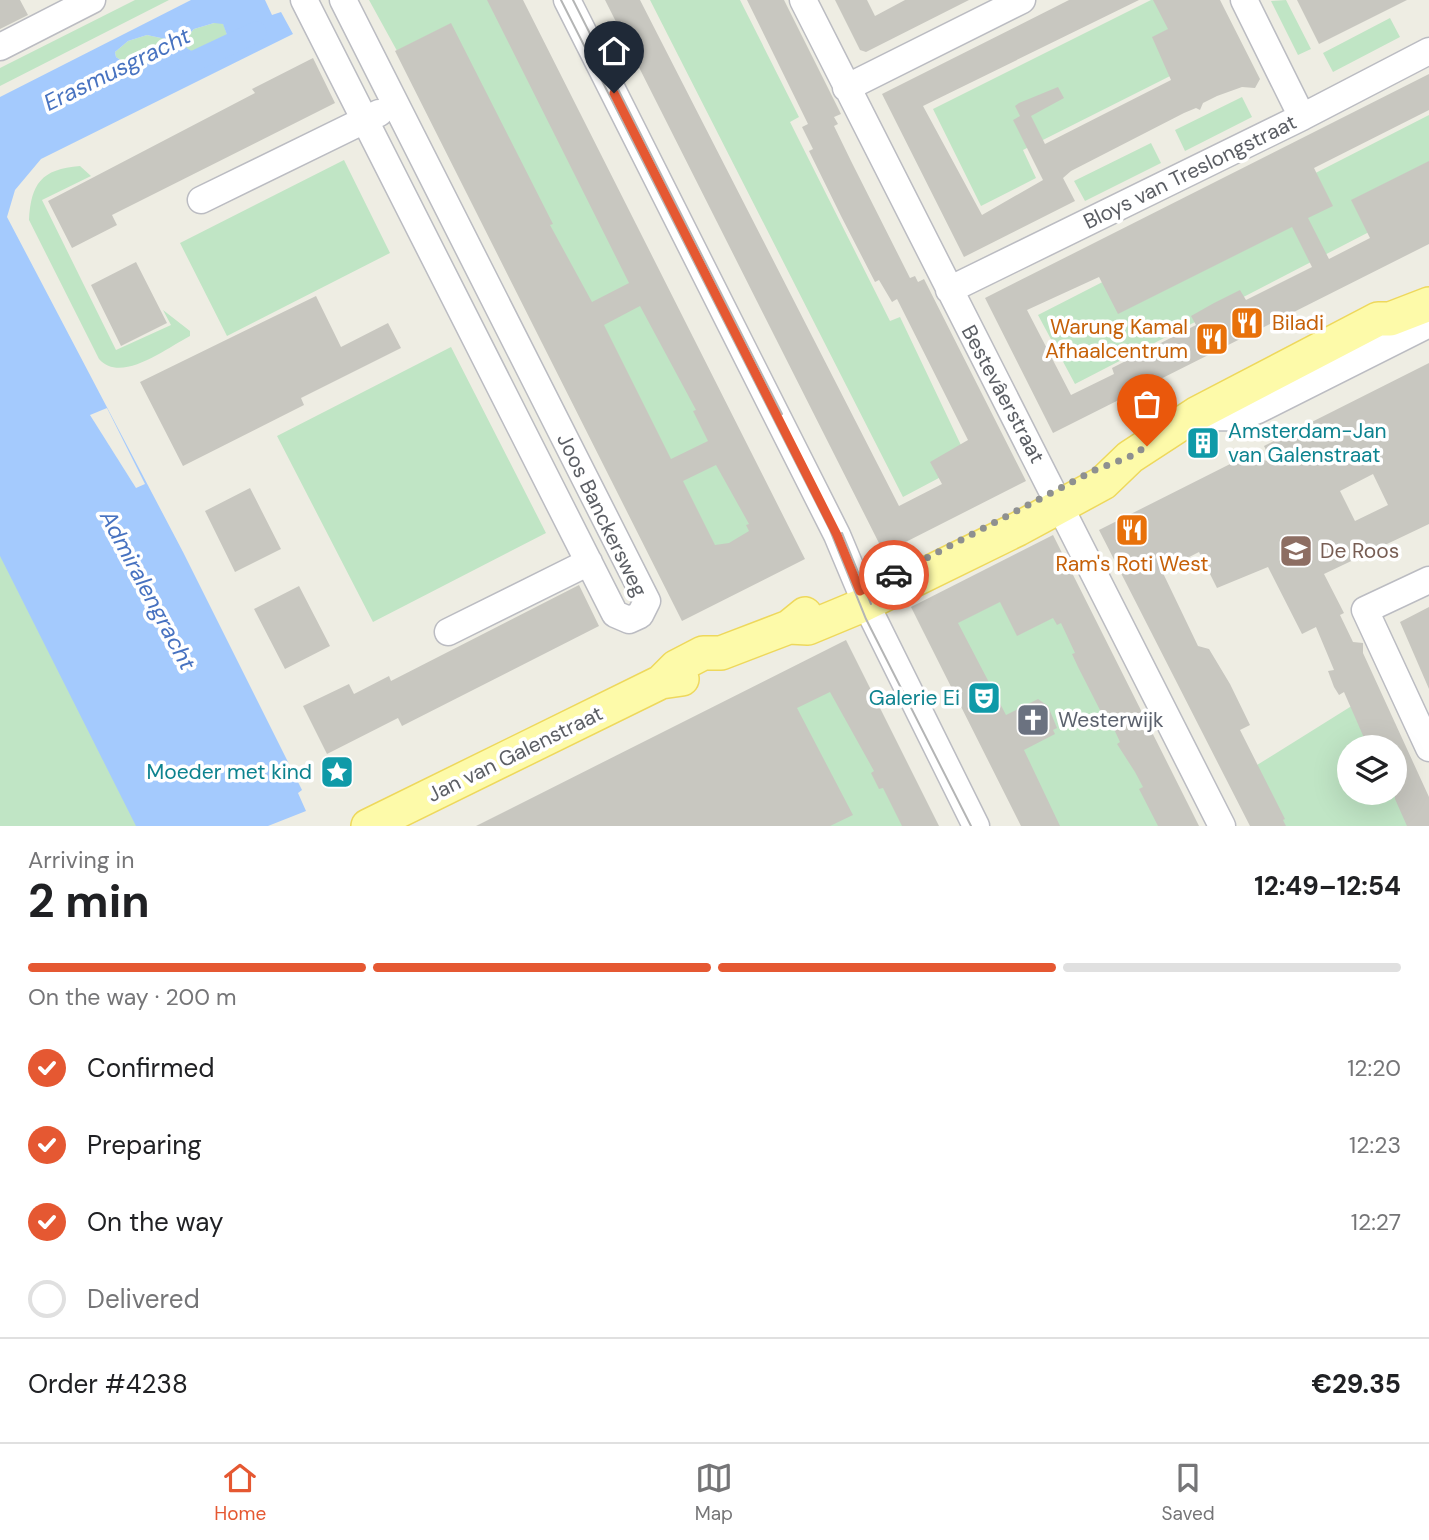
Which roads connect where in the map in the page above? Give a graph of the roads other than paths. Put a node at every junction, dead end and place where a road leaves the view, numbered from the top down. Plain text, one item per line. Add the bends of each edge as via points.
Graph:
1 (304, 0) edge
2 (343, 0) edge
3 (551, 0) edge
4 (567, 0) edge
5 (803, 0) edge
6 (1022, 0) edge
7 (1244, 0) edge
8 (78, 3) edge
9 (0, 47) edge
10 (1429, 51) edge
11 (846, 88) junction
12 (396, 105) junction
13 (1302, 117) junction
14 (366, 119) junction
15 (201, 200) dead end
16 (1429, 287) edge
17 (948, 290) junction
18 (1429, 304) edge
19 (1378, 319) junction
20 (1429, 324) edge
21 (1196, 414) junction
22 (1058, 500) junction
23 (589, 562) junction
24 (1429, 580) edge
25 (863, 597) junction
26 (448, 632) dead end
27 (1429, 748) edge
28 (368, 826) edge
29 (976, 826) edge
30 (993, 826) edge
31 (1223, 826) edge

1 - 14 street, Joos Banckersweg
2 - 12 street, Joos Banckersweg
3 - 25 street via 818,528
4 - 25 street via 837,535
5 - 11 street, Bestevâerstraat
6 - 11 street
7 - 13 street
8 - 9 street
10 - 13 street, Bloys van Treslongstraat
11 - 17 street, Bestevâerstraat
12 - 14 street
12 - 23 street, Joos Banckersweg via 647,601 640,615 629,620 615,614
13 - 17 street, Bloys van Treslongstraat
14 - 15 street
14 - 23 street, Joos Banckersweg
16 - 19 main road, Jan van Galenstraat via 1381,312
17 - 22 street, Bestevâerstraat
18 - 19 main road, Jan van Galenstraat
19 - 21 main road, Jan van Galenstraat
20 - 21 street via 1240,417
21 - 22 main road, Jan van Galenstraat via 1129,457 1095,470
22 - 25 main road, Jan van Galenstraat
22 - 31 street, Bestevâerstraat
23 - 26 street
24 - 27 street via 1365,610
25 - 28 main road, Jan van Galenstraat via 806,614 789,627 721,653 708,667 661,682
25 - 29 street
25 - 30 street

